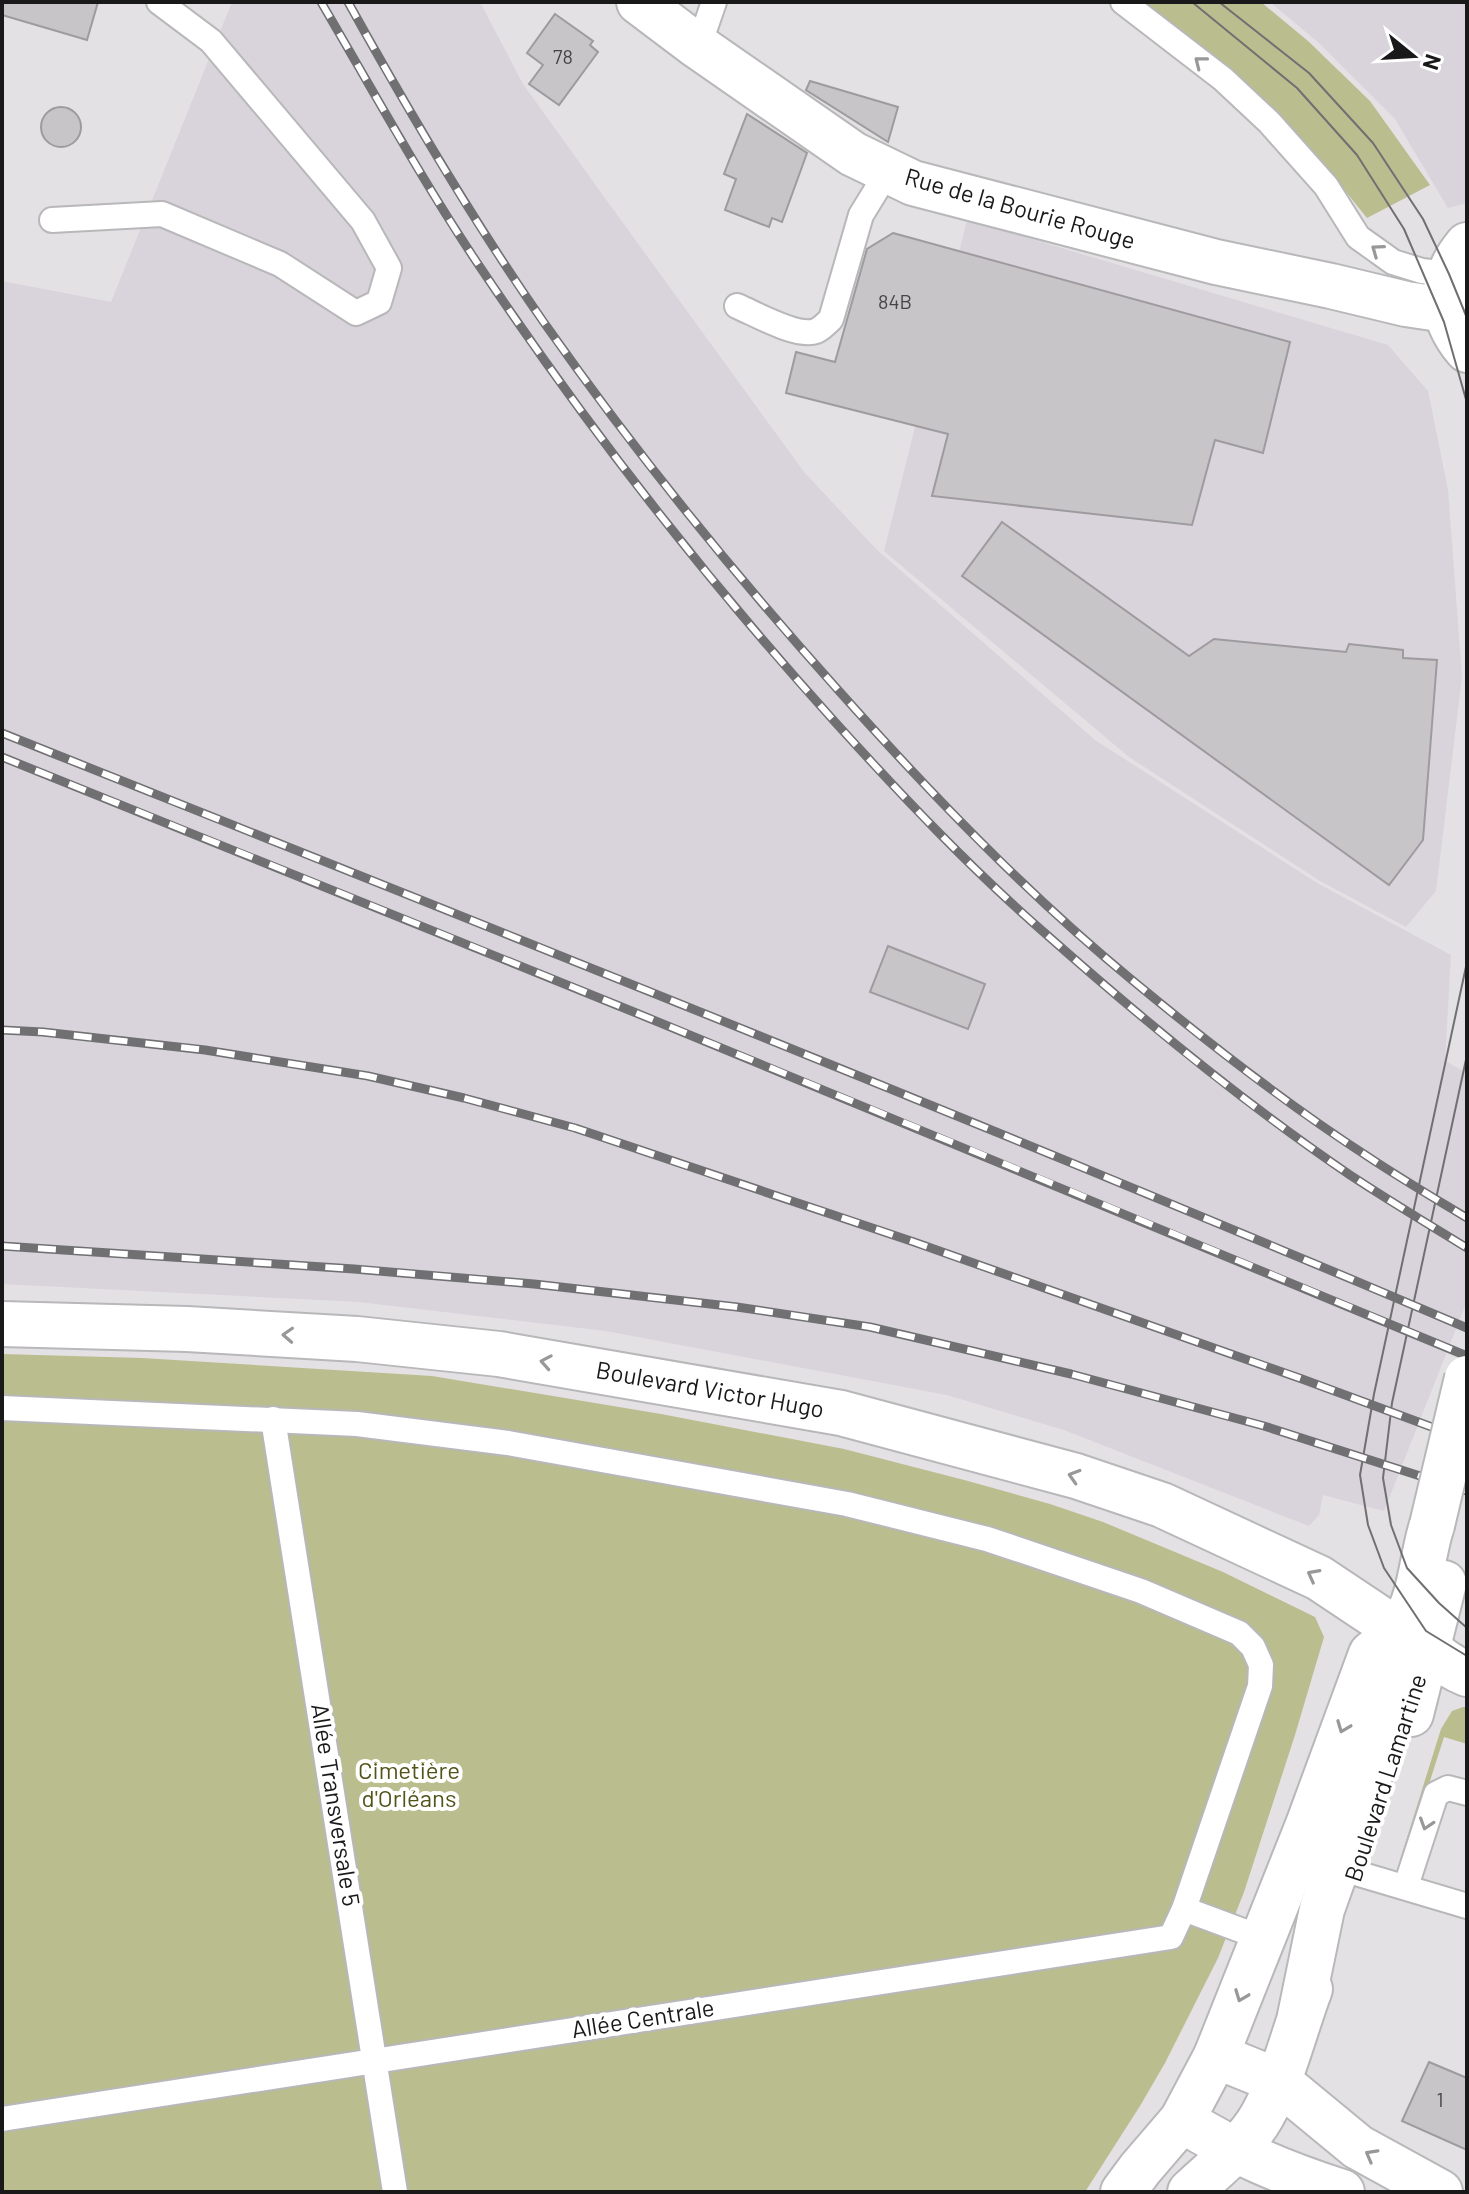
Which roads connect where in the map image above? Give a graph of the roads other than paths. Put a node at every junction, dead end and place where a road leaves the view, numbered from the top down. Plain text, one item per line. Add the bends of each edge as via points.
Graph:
1 (159, 2) edge
2 (639, 2) edge
3 (714, 2) edge
4 (1123, 2) edge
5 (696, 45) junction
6 (888, 171) junction
7 (52, 220) dead end
8 (1454, 276) edge
9 (737, 306) dead end
10 (1467, 350) edge
11 (2, 1324) edge
12 (1467, 1378) edge
13 (2, 1408) edge
14 (273, 1419) junction
15 (1467, 1483) edge
16 (1443, 1530) junction
17 (1420, 1645) edge
18 (1467, 1793) edge
19 (1356, 1873) junction
20 (1406, 1886) junction
21 (1467, 1906) edge
22 (1184, 1909) junction
23 (1262, 1938) junction
24 (1300, 2016) junction
25 (1216, 2056) junction
26 (375, 2061) junction
27 (1278, 2081) junction
28 (2, 2119) edge
29 (1182, 2120) junction
30 (1234, 2151) junction
31 (395, 2192) edge
32 (1123, 2192) edge
33 (1190, 2192) edge
34 (1342, 2192) edge
35 (1440, 2192) edge

1 - 7 lane via 211,41 363,221 389,268 379,302 356,313 280,264 162,214
2 - 5 street, Rue de la Bourie Rouge
3 - 5 lane
8 -> 4 lane via 1393,262 1358,237 1326,186 1269,122 1223,79
5 - 6 street, Rue de la Bourie Rouge via 853,154
6 - 8 street, Rue de la Bourie Rouge via 913,183 1216,262 1406,304
6 - 9 lane via 861,215 825,325 806,333
8 - 10 street via 1450,325
17 -> 11 street, Boulevard Victor Hugo via 1319,1578 1162,1505 1076,1476 841,1413 499,1354 310,1336
12 - 16 street, bridge
13 - 14 lane
14 - 22 lane via 508,1443 847,1504 1011,1547 1141,1591 1239,1633 1261,1665 1260,1686
14 - 26 lane, Allée Transversale 5
15 - 16 street
16 - 17 street, Boulevard Lamartine via 1420,1581
17 - 19 street, Boulevard Lamartine via 1408,1725
17 -> 23 street, Boulevard Lamartine via 1371,1654
17 - 24 street, Boulevard Lamartine via 1396,1664 1387,1727 1322,1909
18 -> 20 lane via 1448,1788 1436,1794
19 - 20 lane
19 - 24 street, Boulevard Lamartine
20 - 21 lane
22 - 23 lane
22 - 26 lane, Allée Centrale via 1171,1937
23 -> 25 street, Boulevard Lamartine
24 - 27 street, Boulevard Lamartine
25 - 27 street
25 - 29 street, Boulevard Lamartine
26 - 28 lane, Allée Centrale
26 - 31 lane, Allée Transversale 5
27 - 30 street, Boulevard Lamartine via 1261,2118
35 -> 27 street via 1358,2147
29 - 30 street
29 - 32 street, Boulevard Lamartine
30 - 33 street, Boulevard Lamartine
30 - 34 street

